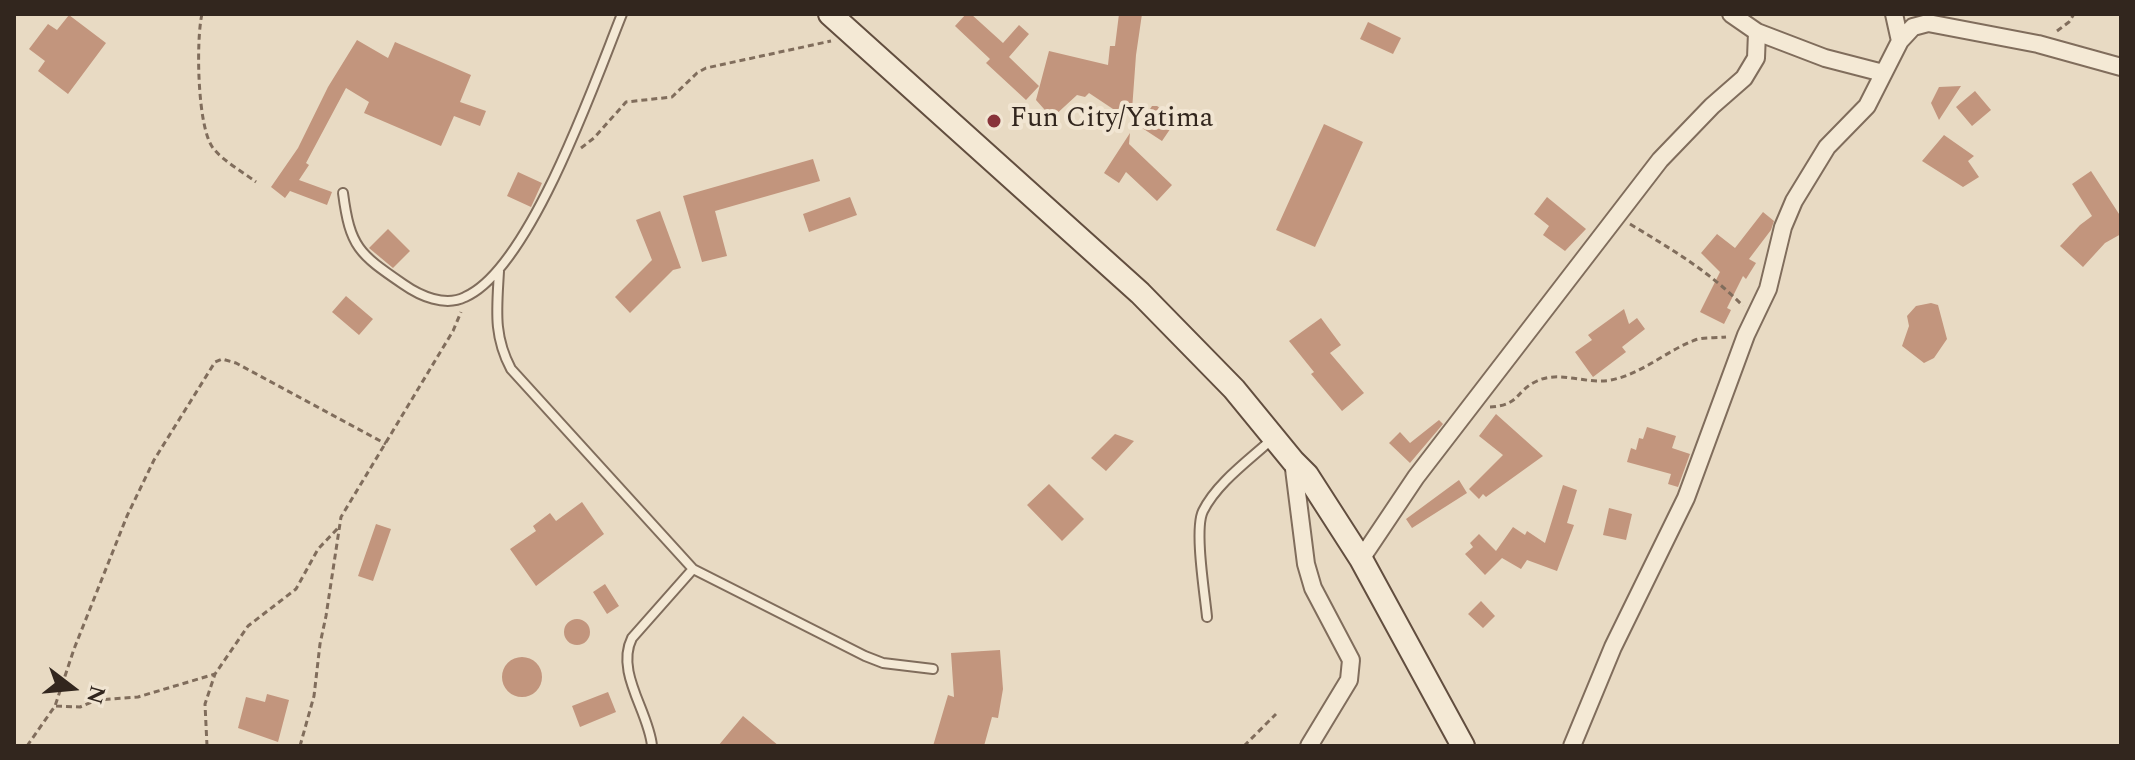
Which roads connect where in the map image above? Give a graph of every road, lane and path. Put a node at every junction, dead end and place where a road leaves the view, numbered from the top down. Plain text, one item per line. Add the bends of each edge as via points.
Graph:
1 (202, 14) edge
2 (622, 14) edge
3 (830, 14) edge
4 (1731, 14) edge
5 (1894, 14) edge
6 (1757, 32) junction
7 (854, 36) junction
8 (1900, 41) junction
9 (2121, 67) edge
10 (1883, 73) junction
11 (582, 148) dead end
12 (256, 182) dead end
13 (343, 193) dead end
14 (1617, 216) junction
15 (499, 271) junction
16 (467, 297) junction
17 (1753, 318) junction
18 (1746, 335) junction
19 (1469, 408) junction
20 (1275, 437) junction
21 (386, 444) junction
22 (1293, 461) junction
23 (339, 527) junction
24 (1361, 559) junction
25 (693, 569) junction
26 (1207, 617) dead end
27 (933, 669) dead end
28 (215, 674) junction
29 (55, 706) junction
30 (1276, 714) dead end
31 (27, 746) edge
32 (207, 746) edge
33 (300, 746) edge
34 (652, 746) edge
35 (1244, 746) edge
36 (1309, 746) edge
37 (1463, 746) edge
38 (1572, 746) edge

1 - 12 path via 200,101 211,146
2 - 15 lane via 575,133 537,211
3 - 7 main road
4 - 6 street
5 - 8 street
6 - 10 street
6 - 14 street via 1756,58 1744,78 1660,160
7 - 11 path via 706,68 672,97 622,104
7 - 20 main road via 1140,293
8 - 9 street via 1913,27 1928,23
8 - 10 street
10 - 17 street via 1867,106 1827,147 1794,201 1768,289
13 - 16 lane via 347,225 367,260 423,295 449,301
14 - 17 path via 1694,262
14 - 19 street
15 - 16 lane
15 - 25 lane via 496,330 511,369
16 - 21 path via 453,331
17 - 18 street
18 - 19 path via 1696,340 1610,380 1544,378 1503,406
18 - 38 street via 1686,498 1613,647
19 - 24 street
20 - 22 main road
20 - 26 lane via 1229,478 1201,514
21 - 23 path
21 - 29 path via 236,363 215,362 154,460 127,516
22 - 24 main road
22 - 36 street via 1306,564 1351,660 1349,680
23 - 28 path via 318,549 296,589 248,626
23 - 33 path via 314,696
24 - 37 main road
25 - 27 lane via 865,656
25 - 34 lane via 628,647 633,686
28 - 29 path via 138,697
28 - 32 path via 205,704
29 - 31 path
30 - 35 path

